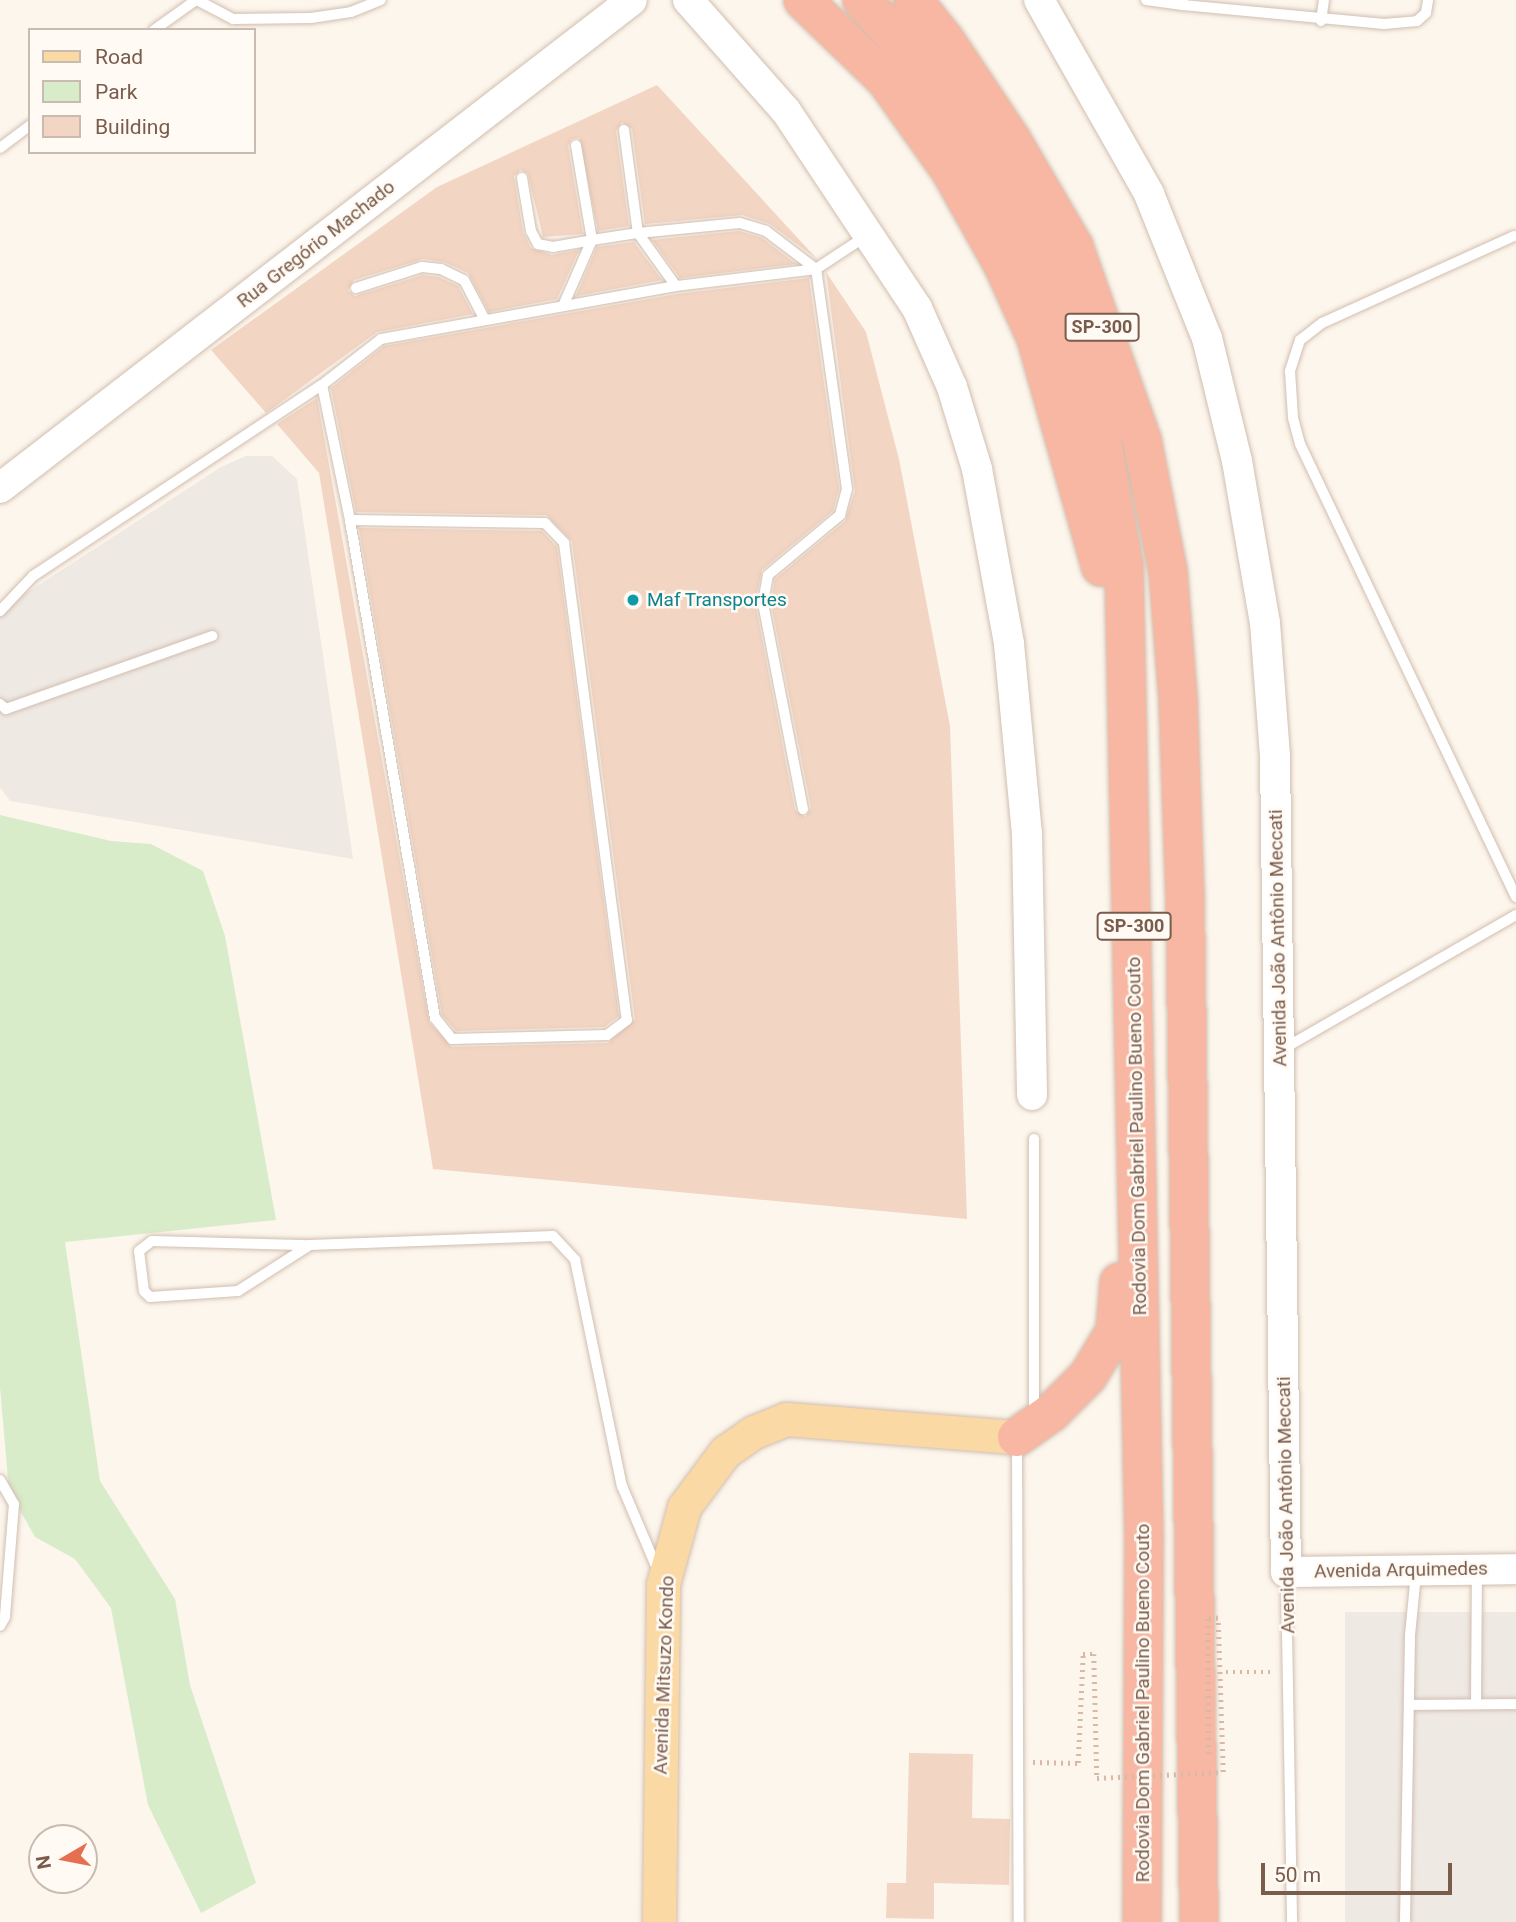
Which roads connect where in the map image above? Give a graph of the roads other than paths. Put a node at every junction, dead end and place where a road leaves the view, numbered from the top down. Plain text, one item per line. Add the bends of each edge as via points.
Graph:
1 (197, 0) edge
2 (381, 0) edge
3 (632, 0) edge
4 (688, 0) edge
5 (803, 0) edge
6 (862, 0) edge
7 (912, 0) edge
8 (1039, 0) edge
9 (1146, 0) edge
10 (1324, 0) edge
11 (1428, 0) edge
12 (181, 3) edge
13 (1183, 3) edge
14 (1321, 21) junction
15 (156, 28) edge
16 (28, 127) edge
17 (624, 130) dead end
18 (576, 145) dead end
19 (0, 148) edge
20 (522, 178) dead end
21 (638, 233) junction
22 (869, 235) junction
23 (1514, 236) edge
24 (592, 240) junction
25 (816, 269) junction
26 (676, 286) junction
27 (356, 288) dead end
28 (563, 306) junction
29 (485, 320) junction
30 (322, 385) junction
31 (0, 488) edge
32 (351, 520) junction
33 (0, 611) edge
34 (212, 636) dead end
35 (1124, 688) junction
36 (0, 704) edge
37 (803, 809) dead end
38 (1516, 897) edge
39 (1516, 915) edge
40 (1280, 1050) junction
41 (1137, 1074) junction
42 (1032, 1095) dead end
43 (1034, 1139) dead end
44 (310, 1245) junction
45 (1025, 1431) junction
46 (0, 1480) edge
47 (1516, 1569) edge
48 (1477, 1570) junction
49 (1416, 1571) junction
50 (1286, 1572) junction
51 (663, 1584) junction
52 (0, 1626) edge
53 (1409, 1704) junction
54 (1476, 1704) junction
55 (1516, 1704) edge
56 (659, 1922) edge
57 (1019, 1922) edge
58 (1142, 1922) edge
59 (1199, 1922) edge
60 (1293, 1922) edge
61 (1405, 1922) edge

1 - 2 lane via 233,19 311,18 351,12
1 - 12 lane
3 - 31 main road, Rua Gregório Machado
4 - 22 main road via 786,111
5 - 35 highway via 886,80 950,170 1003,265 1036,338 1064,426 1102,570
6 - 35 highway, Rodovia Dom Gabriel Paulino Bueno Couto / SP-300 via 911,53 984,159 1037,257 1076,348 1103,446 1124,568
7 - 59 highway, SP-300 via 1012,139 1074,247 1142,440 1168,571 1185,896
8 - 40 main road, Avenida João Antônio Meccati via 1149,194 1207,338 1237,461 1265,623 1275,757
9 - 13 lane
10 - 14 lane
11 - 14 lane via 1426,13 1417,21
12 - 15 lane
13 - 14 lane
16 - 19 lane
17 - 21 lane
18 - 24 lane
20 - 24 lane via 531,232 538,244 553,247
21 - 24 lane
21 - 25 lane via 740,223 766,231
21 - 26 lane
22 - 25 lane
22 - 42 main road via 917,308 952,387 977,469 993,546 1027,833
23 - 38 lane via 1322,323 1300,340 1290,371 1300,444
24 - 28 lane
25 - 26 lane
25 - 37 lane via 848,489 840,514 768,575 763,603
26 - 28 lane
27 - 29 lane via 422,267 441,269 464,280
28 - 29 lane
29 - 30 lane via 381,339
30 - 32 lane
30 - 33 lane via 33,576
32 - 32 lane via 435,1018 452,1039 607,1035 627,1020 564,543 545,523
34 - 36 lane via 6,709
35 - 41 highway, Rodovia Dom Gabriel Paulino Bueno Couto / SP-300
39 - 40 lane
40 - 50 main road, Avenida João Antônio Meccati
41 - 45 highway via 1115,1331 1088,1376
41 - 58 highway, Rodovia Dom Gabriel Paulino Bueno Couto / SP-300 via 1144,1537
43 - 45 lane
44 - 44 lane via 152,1241 139,1251 144,1291 150,1297 238,1291
44 - 51 lane via 553,1236 575,1261 622,1486
45 - 51 main road, Avenida Mitsuzo Kondo via 786,1419 754,1432 725,1452 684,1507
45 - 57 lane
46 - 52 lane via 14,1504 5,1617
47 - 48 main road, Avenida Arquimedes
48 - 49 main road, Avenida Arquimedes
48 - 54 lane
49 - 50 main road, Avenida Arquimedes
49 - 53 lane
50 - 60 lane, Avenida João Antônio Meccati
51 - 56 main road, Avenida Mitsuzo Kondo
53 - 54 lane
53 - 61 lane
54 - 55 lane

